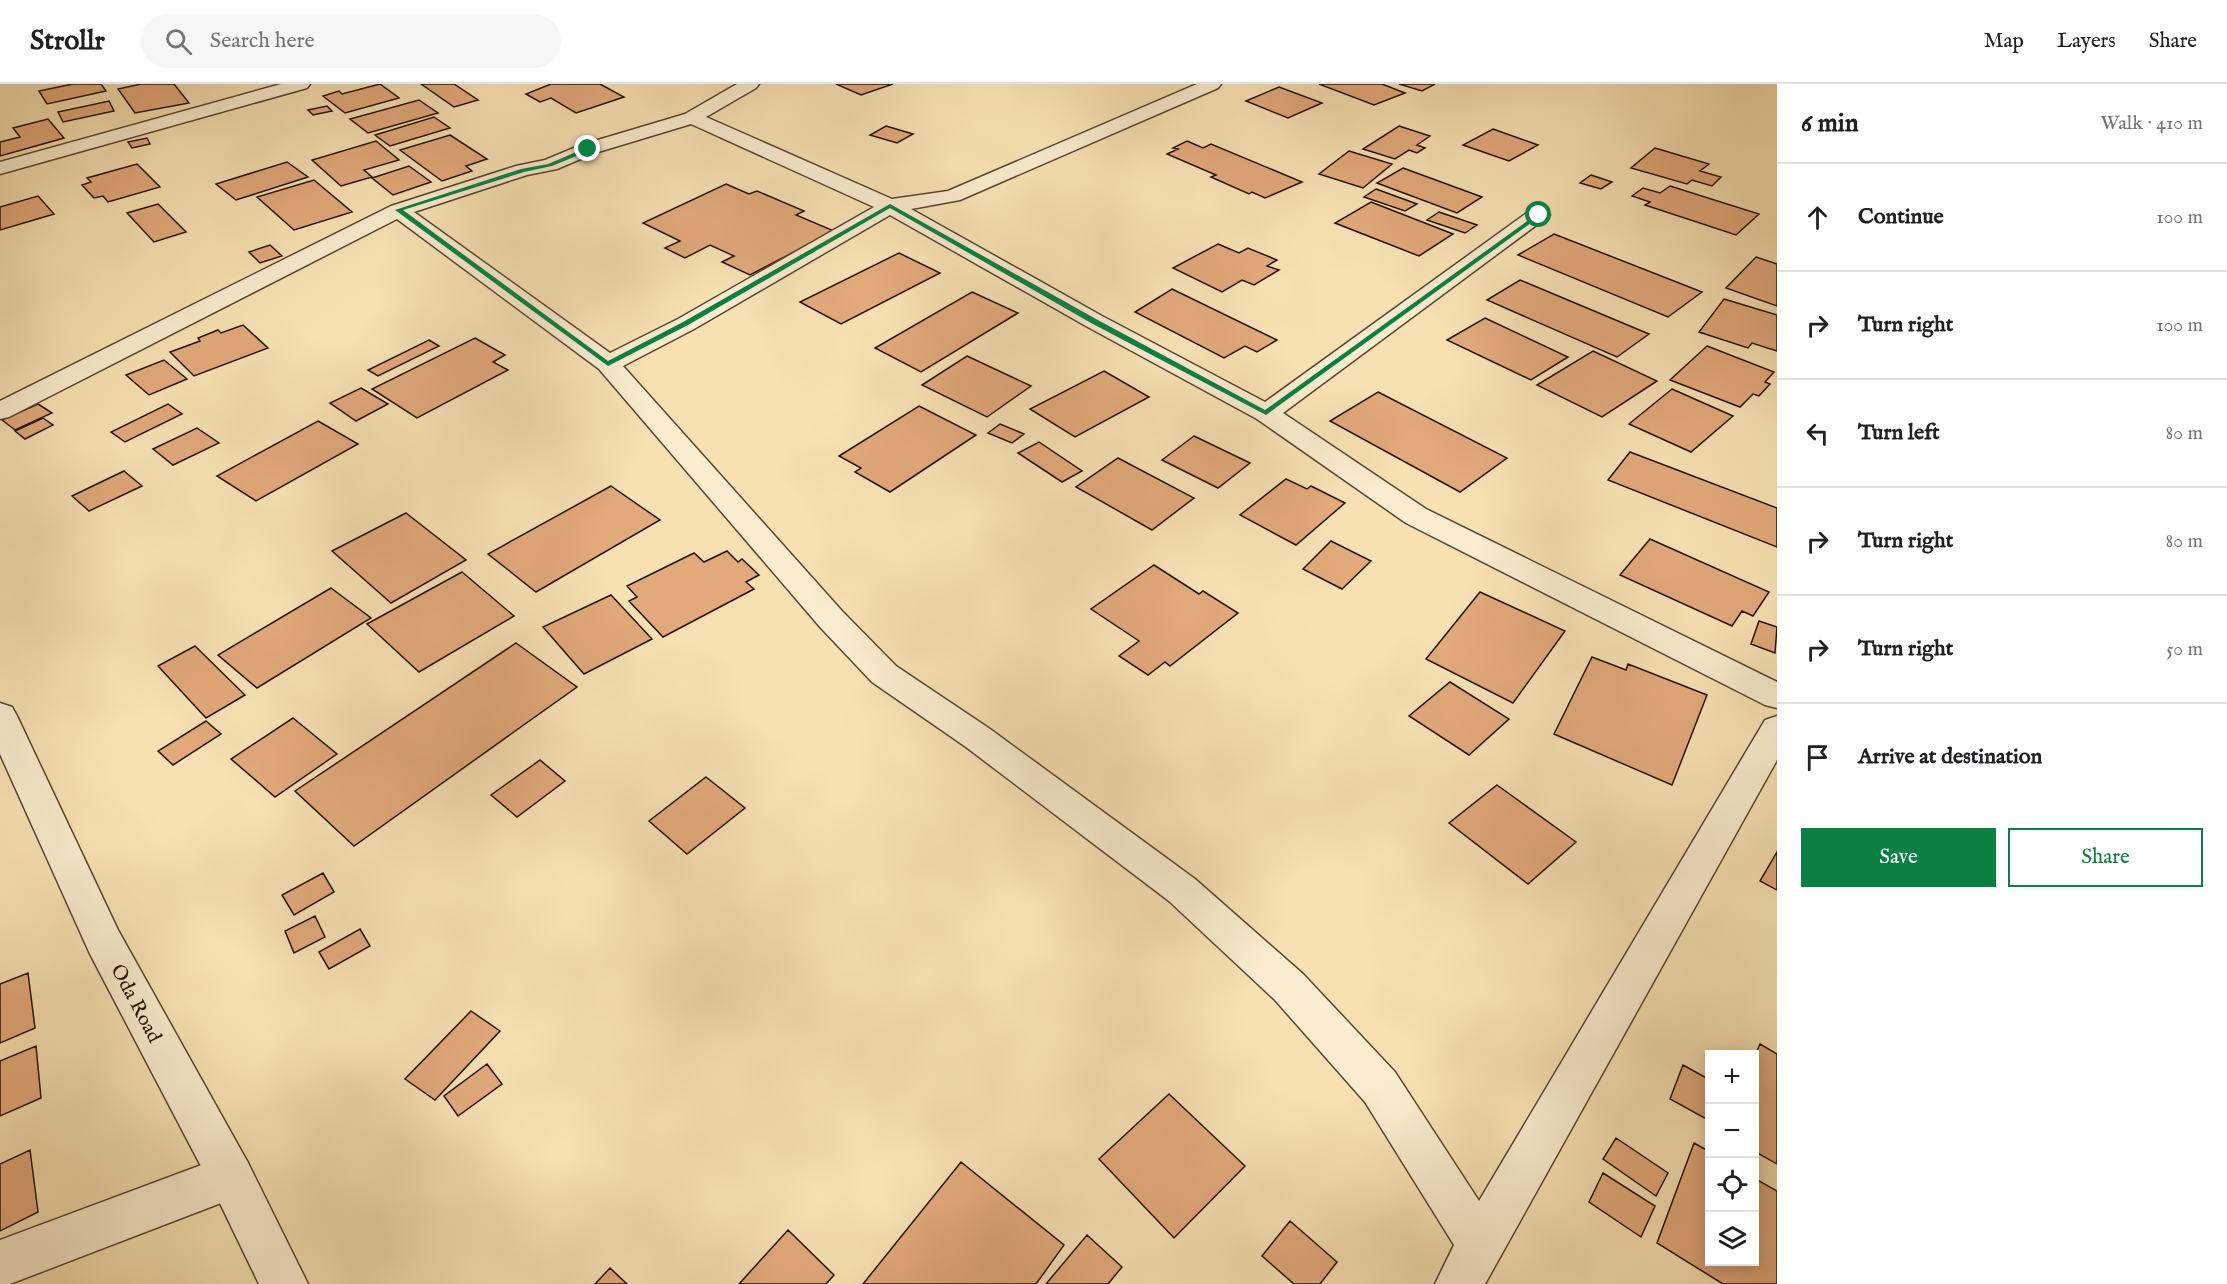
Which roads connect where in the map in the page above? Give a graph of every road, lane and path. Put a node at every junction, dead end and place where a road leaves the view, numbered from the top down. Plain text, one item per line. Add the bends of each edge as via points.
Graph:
1 (300, 84) edge
2 (750, 84) edge
3 (1212, 84) edge
4 (692, 118) junction
5 (0, 168) edge
6 (890, 206) junction
7 (398, 210) junction
8 (1539, 215) dead end
9 (608, 364) junction
10 (0, 411) edge
11 (1266, 413) junction
12 (1777, 696) edge
13 (0, 716) edge
14 (1777, 729) edge
15 (231, 1177) junction
16 (1480, 1244) junction
17 (0, 1264) edge
18 (284, 1284) edge
19 (1459, 1284) edge

1 - 5 street
2 - 4 street
3 - 6 street via 952,196
4 - 6 street
4 - 7 street
6 - 9 street via 686,324
6 - 11 street
7 - 9 street
7 - 10 street
8 - 11 street
9 - 16 street via 831,620 884,674 978,738 1182,890 1289,987 1380,1086
11 - 12 street via 1416,516
13 - 15 street, Oda Road via 104,942
14 - 16 street
15 - 17 street
15 - 18 street, Oda Road
16 - 19 street

